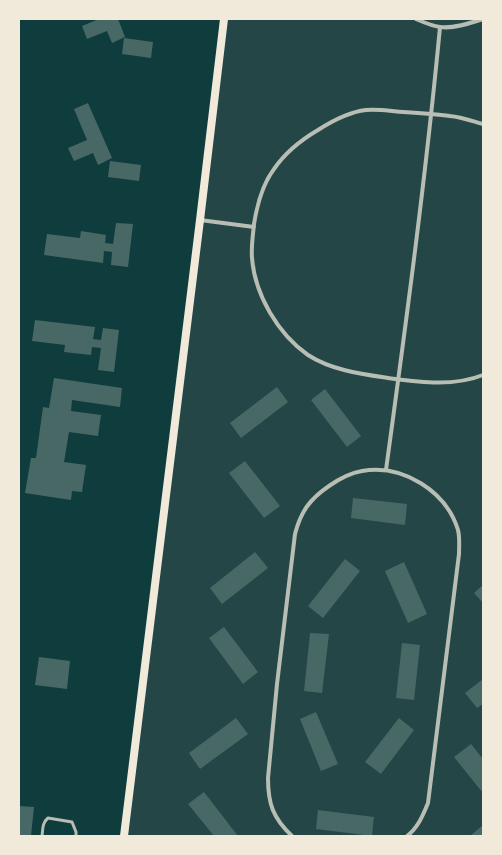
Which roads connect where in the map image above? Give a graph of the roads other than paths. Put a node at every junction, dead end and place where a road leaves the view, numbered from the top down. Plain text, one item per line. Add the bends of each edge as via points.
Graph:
1 (224, 19) edge
2 (416, 19) edge
3 (483, 19) edge
4 (440, 27) junction
5 (432, 114) junction
6 (483, 124) edge
7 (200, 220) junction
8 (254, 227) junction
9 (483, 375) edge
10 (398, 379) junction
11 (386, 470) junction
12 (42, 836) edge
13 (76, 836) edge
14 (124, 836) edge
15 (292, 836) edge
16 (407, 836) edge

1 - 7 main road
2 - 4 street
3 - 4 street via 460,26
4 - 5 street
5 - 6 street
5 - 8 street via 366,110 338,119 314,132 292,148 274,169 260,196
5 - 10 street
7 - 8 street
7 - 14 main road
8 - 10 street via 252,258 259,290 283,333 309,356 329,365 352,372
9 - 10 street via 449,383
10 - 11 street
11 - 15 street via 361,471 336,481 324,489 303,511 297,528 268,778 270,805
11 - 16 street via 410,477 435,494 454,519 459,543 428,803 421,820
12 - 13 lane via 43,825 48,818 72,822

